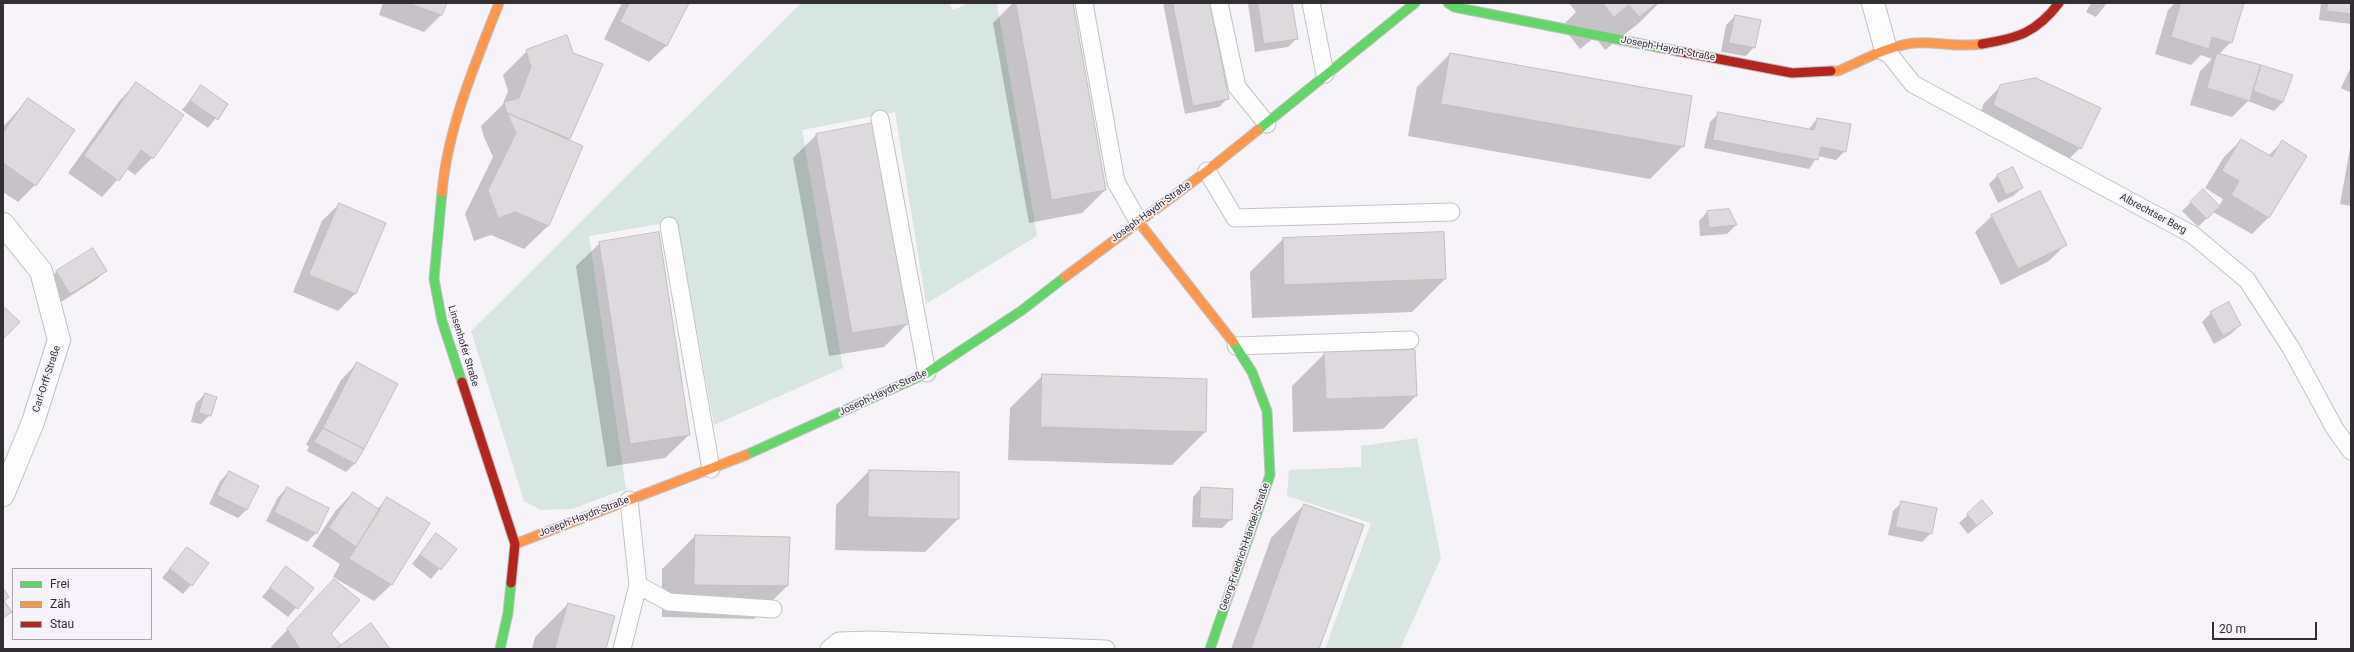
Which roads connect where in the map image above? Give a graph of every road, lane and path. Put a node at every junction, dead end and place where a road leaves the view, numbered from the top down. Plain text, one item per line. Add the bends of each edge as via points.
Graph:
1 (499, 3) edge
2 (1084, 3) edge
3 (1219, 3) edge
4 (1311, 3) edge
5 (1415, 3) edge
6 (1448, 3) edge
7 (1873, 3) edge
8 (2059, 3) edge
9 (1398, 9) edge
10 (1886, 50) junction
11 (1325, 74) junction
12 (880, 119) dead end
13 (1267, 124) junction
14 (1207, 171) junction
15 (1451, 212) dead end
16 (1138, 221) junction
17 (3, 224) edge
18 (669, 226) dead end
19 (1410, 340) dead end
20 (1236, 346) junction
21 (927, 373) junction
22 (2351, 451) edge
23 (711, 469) junction
24 (3, 495) edge
25 (629, 500) junction
26 (515, 544) junction
27 (638, 584) junction
28 (773, 608) dead end
29 (500, 649) edge
30 (622, 649) edge
31 (829, 649) edge
32 (1106, 649) edge
33 (1210, 649) edge

1 - 26 street, Linsenhofer Straße via 470,77 444,167 434,279 442,321
2 - 16 lane via 1116,182
3 - 13 lane via 1237,87
4 - 11 lane
5 - 9 street, Joseph-Haydn-Straße
6 - 10 street, Joseph-Haydn-Straße via 1454,7 1792,73 1838,71
7 - 10 street, Albrechtser Berg
8 - 10 street via 2046,21 2014,39 1970,46 1914,43
9 - 11 street, Joseph-Haydn-Straße
10 - 22 lane, Albrechtser Berg via 1912,84 2192,235 2247,280 2291,348 2335,429
11 - 13 street, Joseph-Haydn-Straße
12 - 21 lane
13 - 14 street, Joseph-Haydn-Straße
14 - 15 lane via 1235,218
14 - 16 street, Joseph-Haydn-Straße
16 - 20 street, Georg-Friedrich-Händel-Straße
16 - 21 street, Joseph-Haydn-Straße via 1021,311
17 - 24 street, Carl-Orff-Straße via 41,271 59,340 33,422
18 - 23 lane
19 - 20 lane
20 - 33 street, Georg-Friedrich-Händel-Straße via 1252,372 1267,411 1270,474
21 - 23 street, Joseph-Haydn-Straße
23 - 25 street, Joseph-Haydn-Straße
25 - 26 street, Joseph-Haydn-Straße
25 - 27 lane
26 - 29 street, Linsenhofer Straße via 508,613
27 - 28 lane via 669,602
27 - 30 lane
31 - 32 lane via 839,641 870,640

